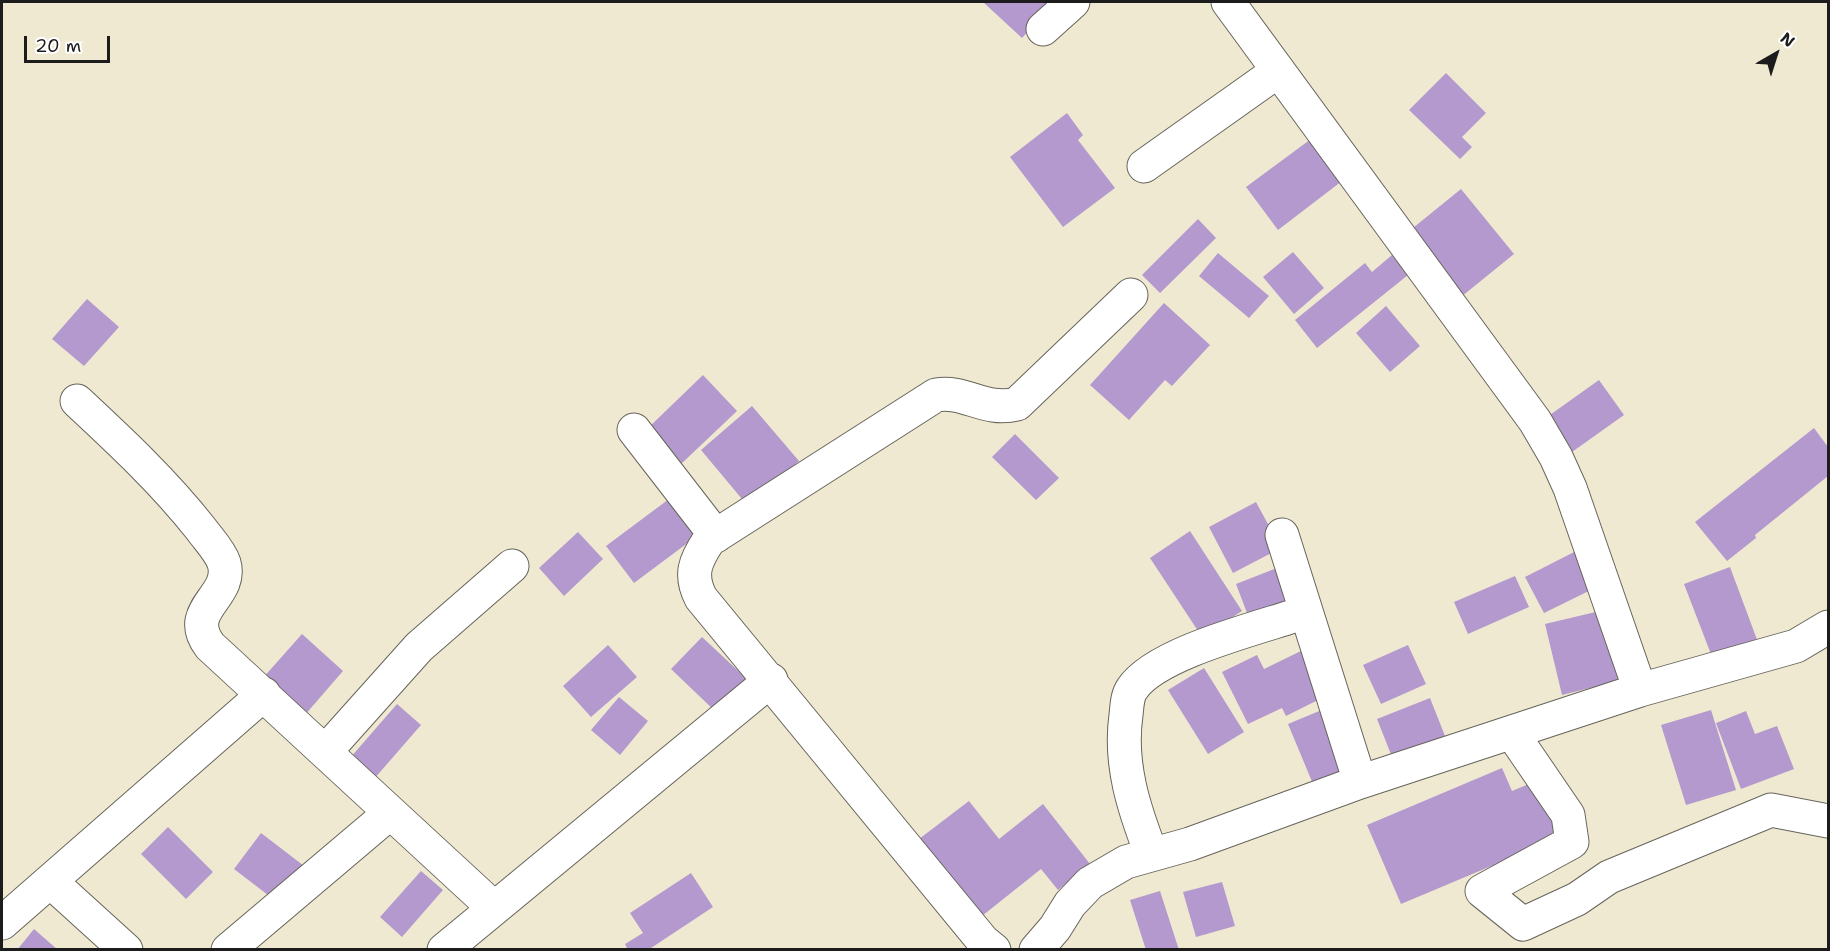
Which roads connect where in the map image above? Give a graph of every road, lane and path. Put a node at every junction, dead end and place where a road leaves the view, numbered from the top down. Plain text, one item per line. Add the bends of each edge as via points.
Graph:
1 (1073, 2) edge
2 (1227, 2) edge
3 (1043, 29) dead end
4 (1278, 71) junction
5 (1144, 166) dead end
6 (1131, 295) dead end
7 (77, 401) dead end
8 (634, 430) dead end
9 (1282, 535) dead end
10 (716, 536) junction
11 (512, 566) dead end
12 (1306, 612) junction
13 (1828, 627) edge
14 (771, 680) junction
15 (1640, 690) junction
16 (264, 694) junction
17 (1512, 733) junction
18 (325, 752) junction
19 (1360, 782) junction
20 (390, 813) junction
21 (1828, 821) edge
22 (1151, 853) junction
23 (50, 881) junction
24 (494, 908) junction
25 (2, 923) edge
26 (982, 947) edge
27 (126, 950) edge
28 (228, 950) edge
29 (444, 950) edge
30 (1036, 950) edge

1 - 3 street
2 - 4 street
4 - 5 street
4 - 15 street via 1528,412 1556,457
6 - 10 street via 1017,404 1002,408 949,393 936,395
7 - 16 street via 171,491 218,552 225,573 203,616 201,633 210,646
8 - 10 street
9 - 12 street
10 - 14 street via 695,561 693,584
11 - 18 street via 419,647
12 - 19 street
12 - 22 street via 1179,655 1149,672 1133,687 1124,726 1125,771
13 - 15 street via 1797,646
14 - 24 street
14 - 26 street
15 - 17 street
16 - 18 street
16 - 23 street
17 - 19 street
17 - 21 street via 1568,814 1572,842 1482,891 1523,924 1576,899 1609,877 1772,810
18 - 20 street
19 - 22 street via 1190,844
20 - 24 street
20 - 28 street
22 - 30 street via 1090,883
23 - 25 street
23 - 27 street
24 - 29 street

